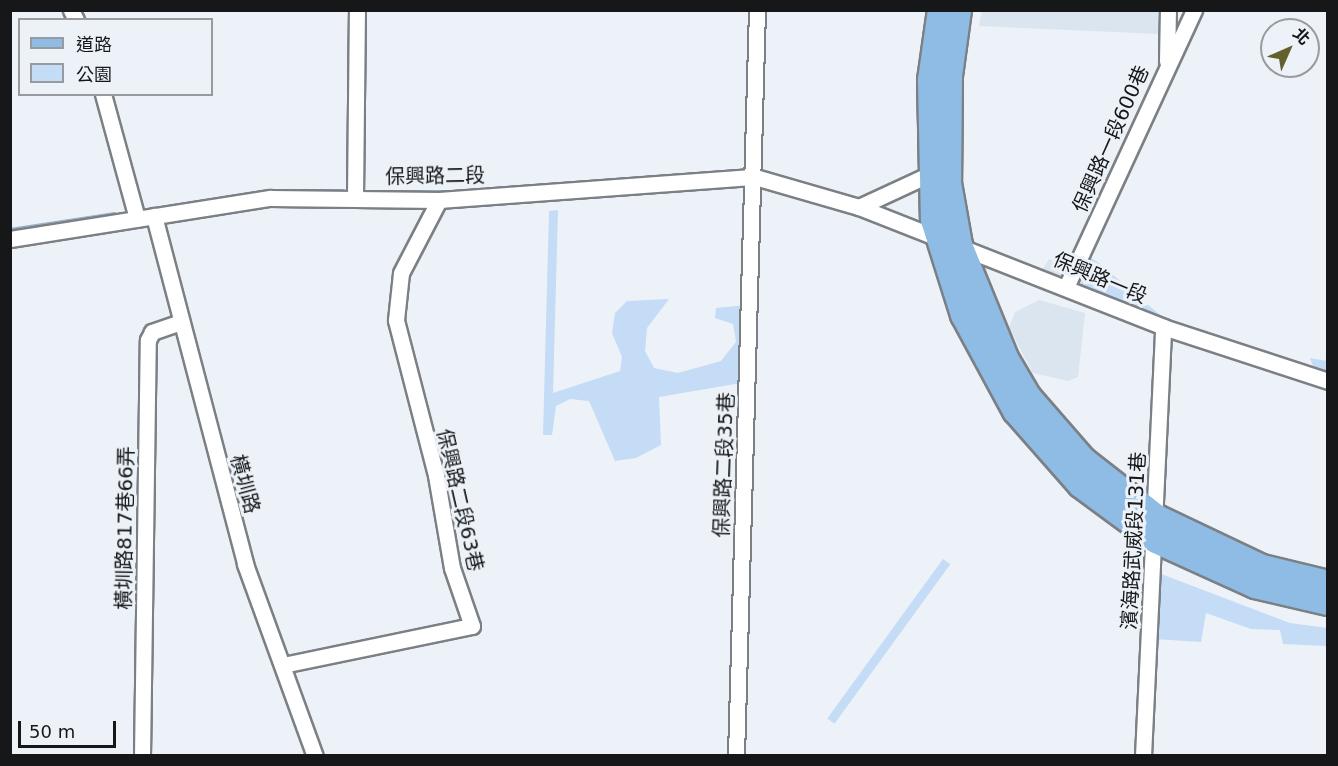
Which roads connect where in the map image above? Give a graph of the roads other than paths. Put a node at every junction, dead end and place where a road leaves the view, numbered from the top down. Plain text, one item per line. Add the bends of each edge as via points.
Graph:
1 (357, 10) edge
2 (757, 10) edge
3 (940, 10) edge
4 (959, 10) edge
5 (1168, 10) edge
6 (1194, 10) edge
7 (1167, 66) junction
8 (104, 96) edge
9 (930, 174) junction
10 (755, 177) junction
11 (355, 197) junction
12 (439, 200) junction
13 (859, 207) junction
14 (154, 216) junction
15 (137, 218) junction
16 (937, 238) junction
17 (10, 239) edge
18 (960, 245) junction
19 (1067, 285) junction
20 (181, 322) junction
21 (1163, 327) junction
22 (1328, 381) edge
23 (1157, 517) junction
24 (1156, 541) junction
25 (1328, 583) edge
26 (1328, 603) edge
27 (283, 665) junction
28 (142, 756) edge
29 (315, 756) edge
30 (736, 756) edge
31 (1143, 756) edge

1 - 11 street
2 - 10 street, 保興路二段35巷
3 - 9 main road via 930,80
4 - 18 main road via 948,125 949,183
5 - 7 street
6 - 7 street, 保興路一段600巷
7 - 19 street, 保興路一段600巷
8 - 15 street
9 - 13 street
9 - 16 main road
10 - 12 street, 保興路二段
10 - 13 street, 保興路二段
10 - 30 street, 保興路二段35巷
11 - 12 street, 保興路二段
11 - 14 street, 保興路二段 via 270,198
12 - 27 street, 保興路二段63巷 via 401,273 396,320 436,475 452,568 472,626
13 - 16 street, 保興路一段
14 - 15 street, 保興路二段
14 - 20 street, 橫圳路
15 - 17 street, 保興路二段
16 - 18 street, 保興路一段
16 - 24 main road via 963,315 1015,411 1080,485
18 - 19 street, 保興路一段
18 - 23 main road via 1006,358 1029,397 1084,460
19 - 21 street, 保興路一段
20 - 27 street, 橫圳路 via 244,564
20 - 28 street, 橫圳路817巷66弄 via 152,332 148,340
21 - 22 street, 保興路一段
21 - 23 street, 濱海路武威段131巷
23 - 24 street, 濱海路武威段131巷
23 - 25 main road via 1262,567
24 - 26 main road via 1254,585
24 - 31 street, 濱海路武威段131巷
27 - 29 street, 橫圳路

